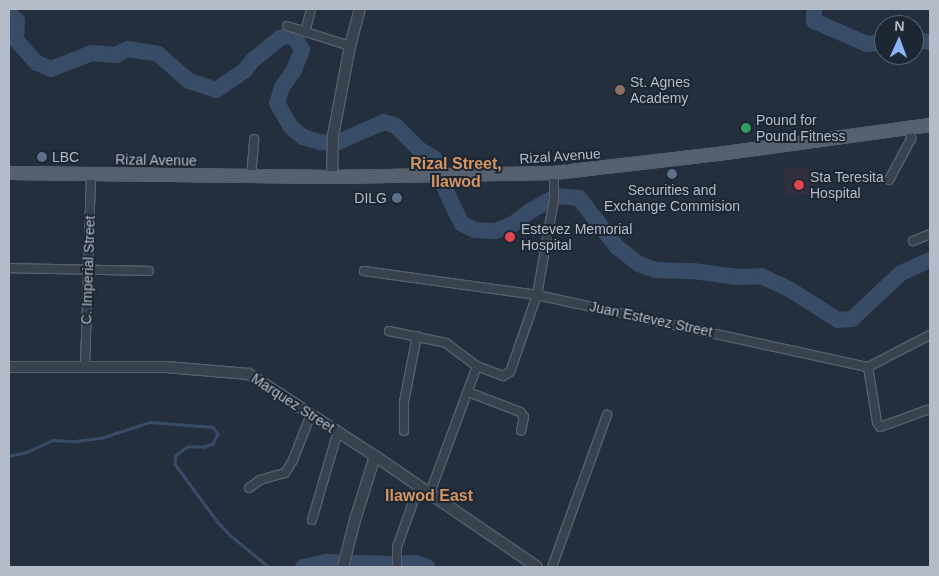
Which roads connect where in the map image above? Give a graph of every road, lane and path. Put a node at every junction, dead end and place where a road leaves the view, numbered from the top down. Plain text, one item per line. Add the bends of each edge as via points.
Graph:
1 (309, 9) edge
2 (360, 9) edge
3 (288, 26) dead end
4 (304, 32) junction
5 (350, 46) junction
6 (930, 125) edge
7 (910, 128) junction
8 (254, 139) dead end
9 (9, 173) edge
10 (554, 173) junction
11 (91, 174) junction
12 (251, 176) junction
13 (332, 177) junction
14 (889, 180) dead end
15 (930, 234) edge
16 (913, 241) dead end
17 (9, 268) edge
18 (87, 270) junction
19 (149, 271) dead end
20 (364, 271) dead end
21 (537, 295) junction
22 (390, 331) dead end
23 (930, 335) edge
24 (417, 336) junction
25 (477, 366) junction
26 (9, 367) edge
27 (85, 367) junction
28 (868, 367) junction
29 (468, 392) junction
30 (930, 409) edge
31 (311, 414) junction
32 (607, 415) dead end
33 (338, 431) junction
34 (404, 431) dead end
35 (522, 431) dead end
36 (375, 456) junction
37 (419, 486) junction
38 (249, 488) dead end
39 (430, 493) junction
40 (312, 520) dead end
41 (343, 567) edge
42 (397, 567) edge
43 (537, 567) edge
44 (552, 567) edge

1 - 4 street
2 - 5 street
3 - 4 street
4 - 5 street
5 - 13 street via 334,136
6 - 7 main road, Rizal Avenue
7 - 10 main road, Rizal Avenue
7 - 14 street via 911,139
8 - 12 street
9 - 11 main road, Rizal Avenue
10 - 13 main road, Rizal Avenue
10 - 21 street via 554,200
11 - 12 main road, Rizal Avenue
11 - 18 street, C. Imperial Street
12 - 13 main road, Rizal Avenue
15 - 16 street
17 - 18 street
18 - 19 street
18 - 27 street, C. Imperial Street
20 - 21 street, Juan Estevez Street
21 - 25 street via 510,372 503,376
21 - 28 street, Juan Estevez Street
22 - 24 street
23 - 28 street
24 - 25 street via 446,343
24 - 34 street via 404,402
25 - 29 street
26 - 27 street, Marquez Street
27 - 31 street, Marquez Street via 166,367 249,374
28 - 30 street via 880,427
29 - 35 street via 520,412 524,417
29 - 39 street
31 - 33 street, Marquez Street
31 - 38 street via 285,473 260,480
32 - 44 street
33 - 36 street, Marquez Street
33 - 40 street
36 - 37 street, Marquez Street
36 - 41 street
37 - 39 street, Marquez Street
37 - 42 street via 397,547
39 - 43 street, Marquez Street

